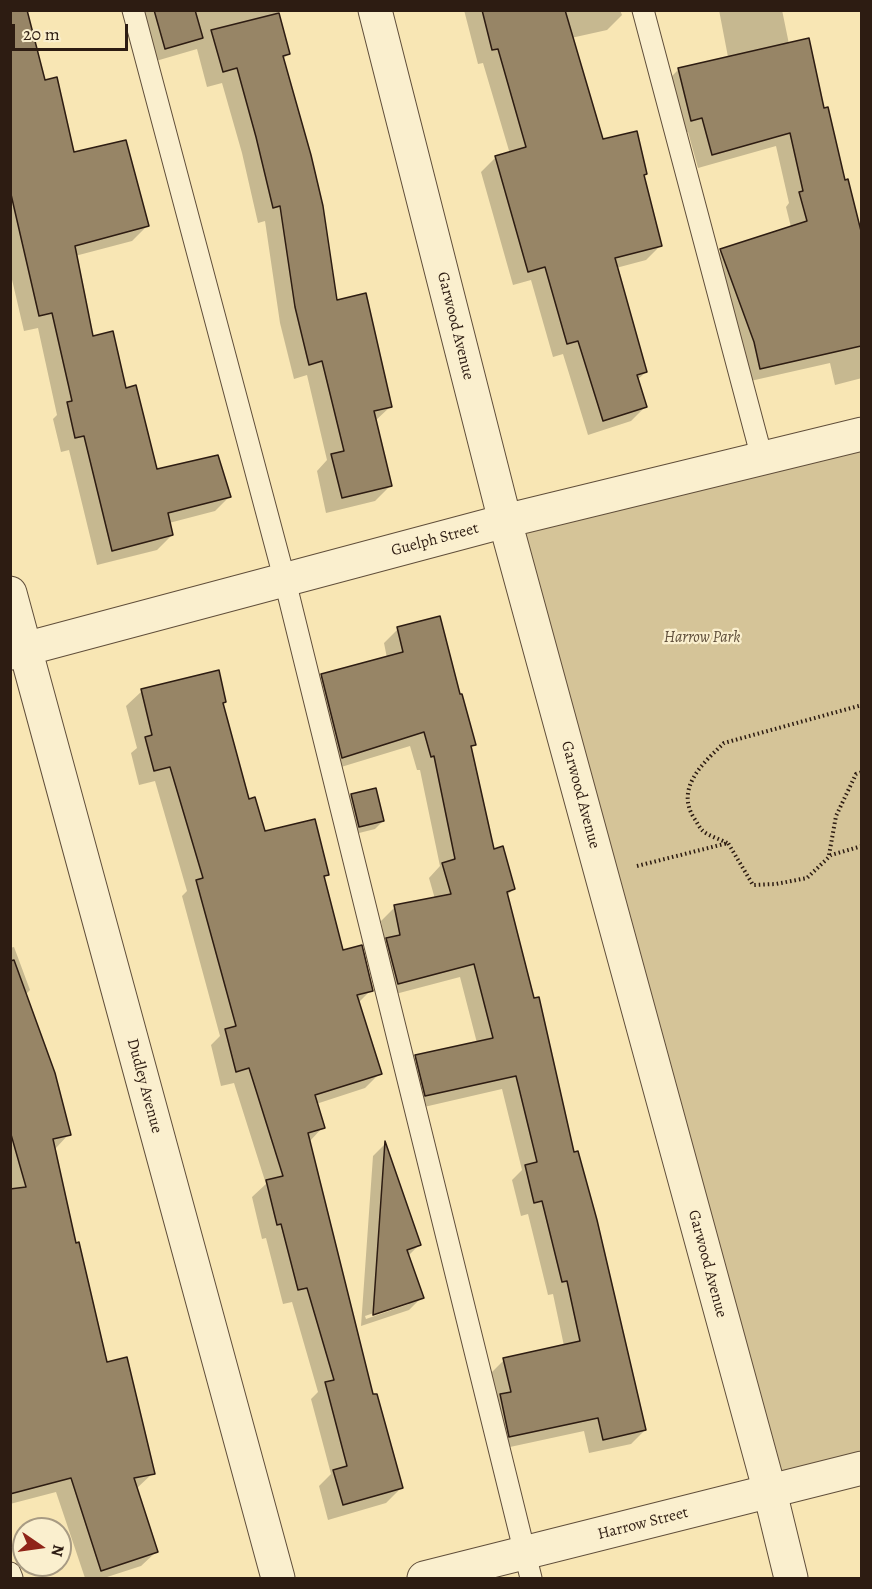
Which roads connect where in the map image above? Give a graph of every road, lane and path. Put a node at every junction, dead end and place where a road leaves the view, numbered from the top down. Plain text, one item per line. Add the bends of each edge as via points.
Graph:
1 (133, 10) edge
2 (375, 10) edge
3 (643, 10) edge
4 (861, 434) edge
5 (762, 458) junction
6 (505, 521) junction
7 (285, 581) junction
8 (10, 593) edge
9 (17, 650) edge
10 (861, 705) edge
11 (861, 772) edge
12 (728, 843) junction
13 (861, 846) edge
14 (829, 857) junction
15 (602, 875) junction
16 (861, 1468) edge
17 (770, 1492) junction
18 (528, 1566) edge
19 (10, 1573) edge
20 (12, 1578) edge
21 (278, 1578) edge
22 (424, 1578) edge
23 (791, 1578) edge

1 - 7 lane
2 - 6 street, Garwood Avenue
3 - 5 lane
4 - 5 street, Guelph Street
5 - 6 street, Guelph Street
6 - 7 street, Guelph Street
6 - 15 street, Garwood Avenue
7 - 9 street, Guelph Street
7 - 18 lane
8 - 9 street, Dudley Avenue
9 - 21 street, Dudley Avenue
10 - 12 path via 724,743 714,752 690,782 687,794 691,813 702,831
11 - 14 path via 856,774 836,816
12 - 14 path via 753,885 807,878
12 - 15 path
13 - 14 path
15 - 17 street, Garwood Avenue
16 - 17 street, Harrow Street
17 - 18 street, Harrow Street
17 - 23 street, Garwood Avenue
18 - 22 street, Harrow Street
19 - 20 lane

